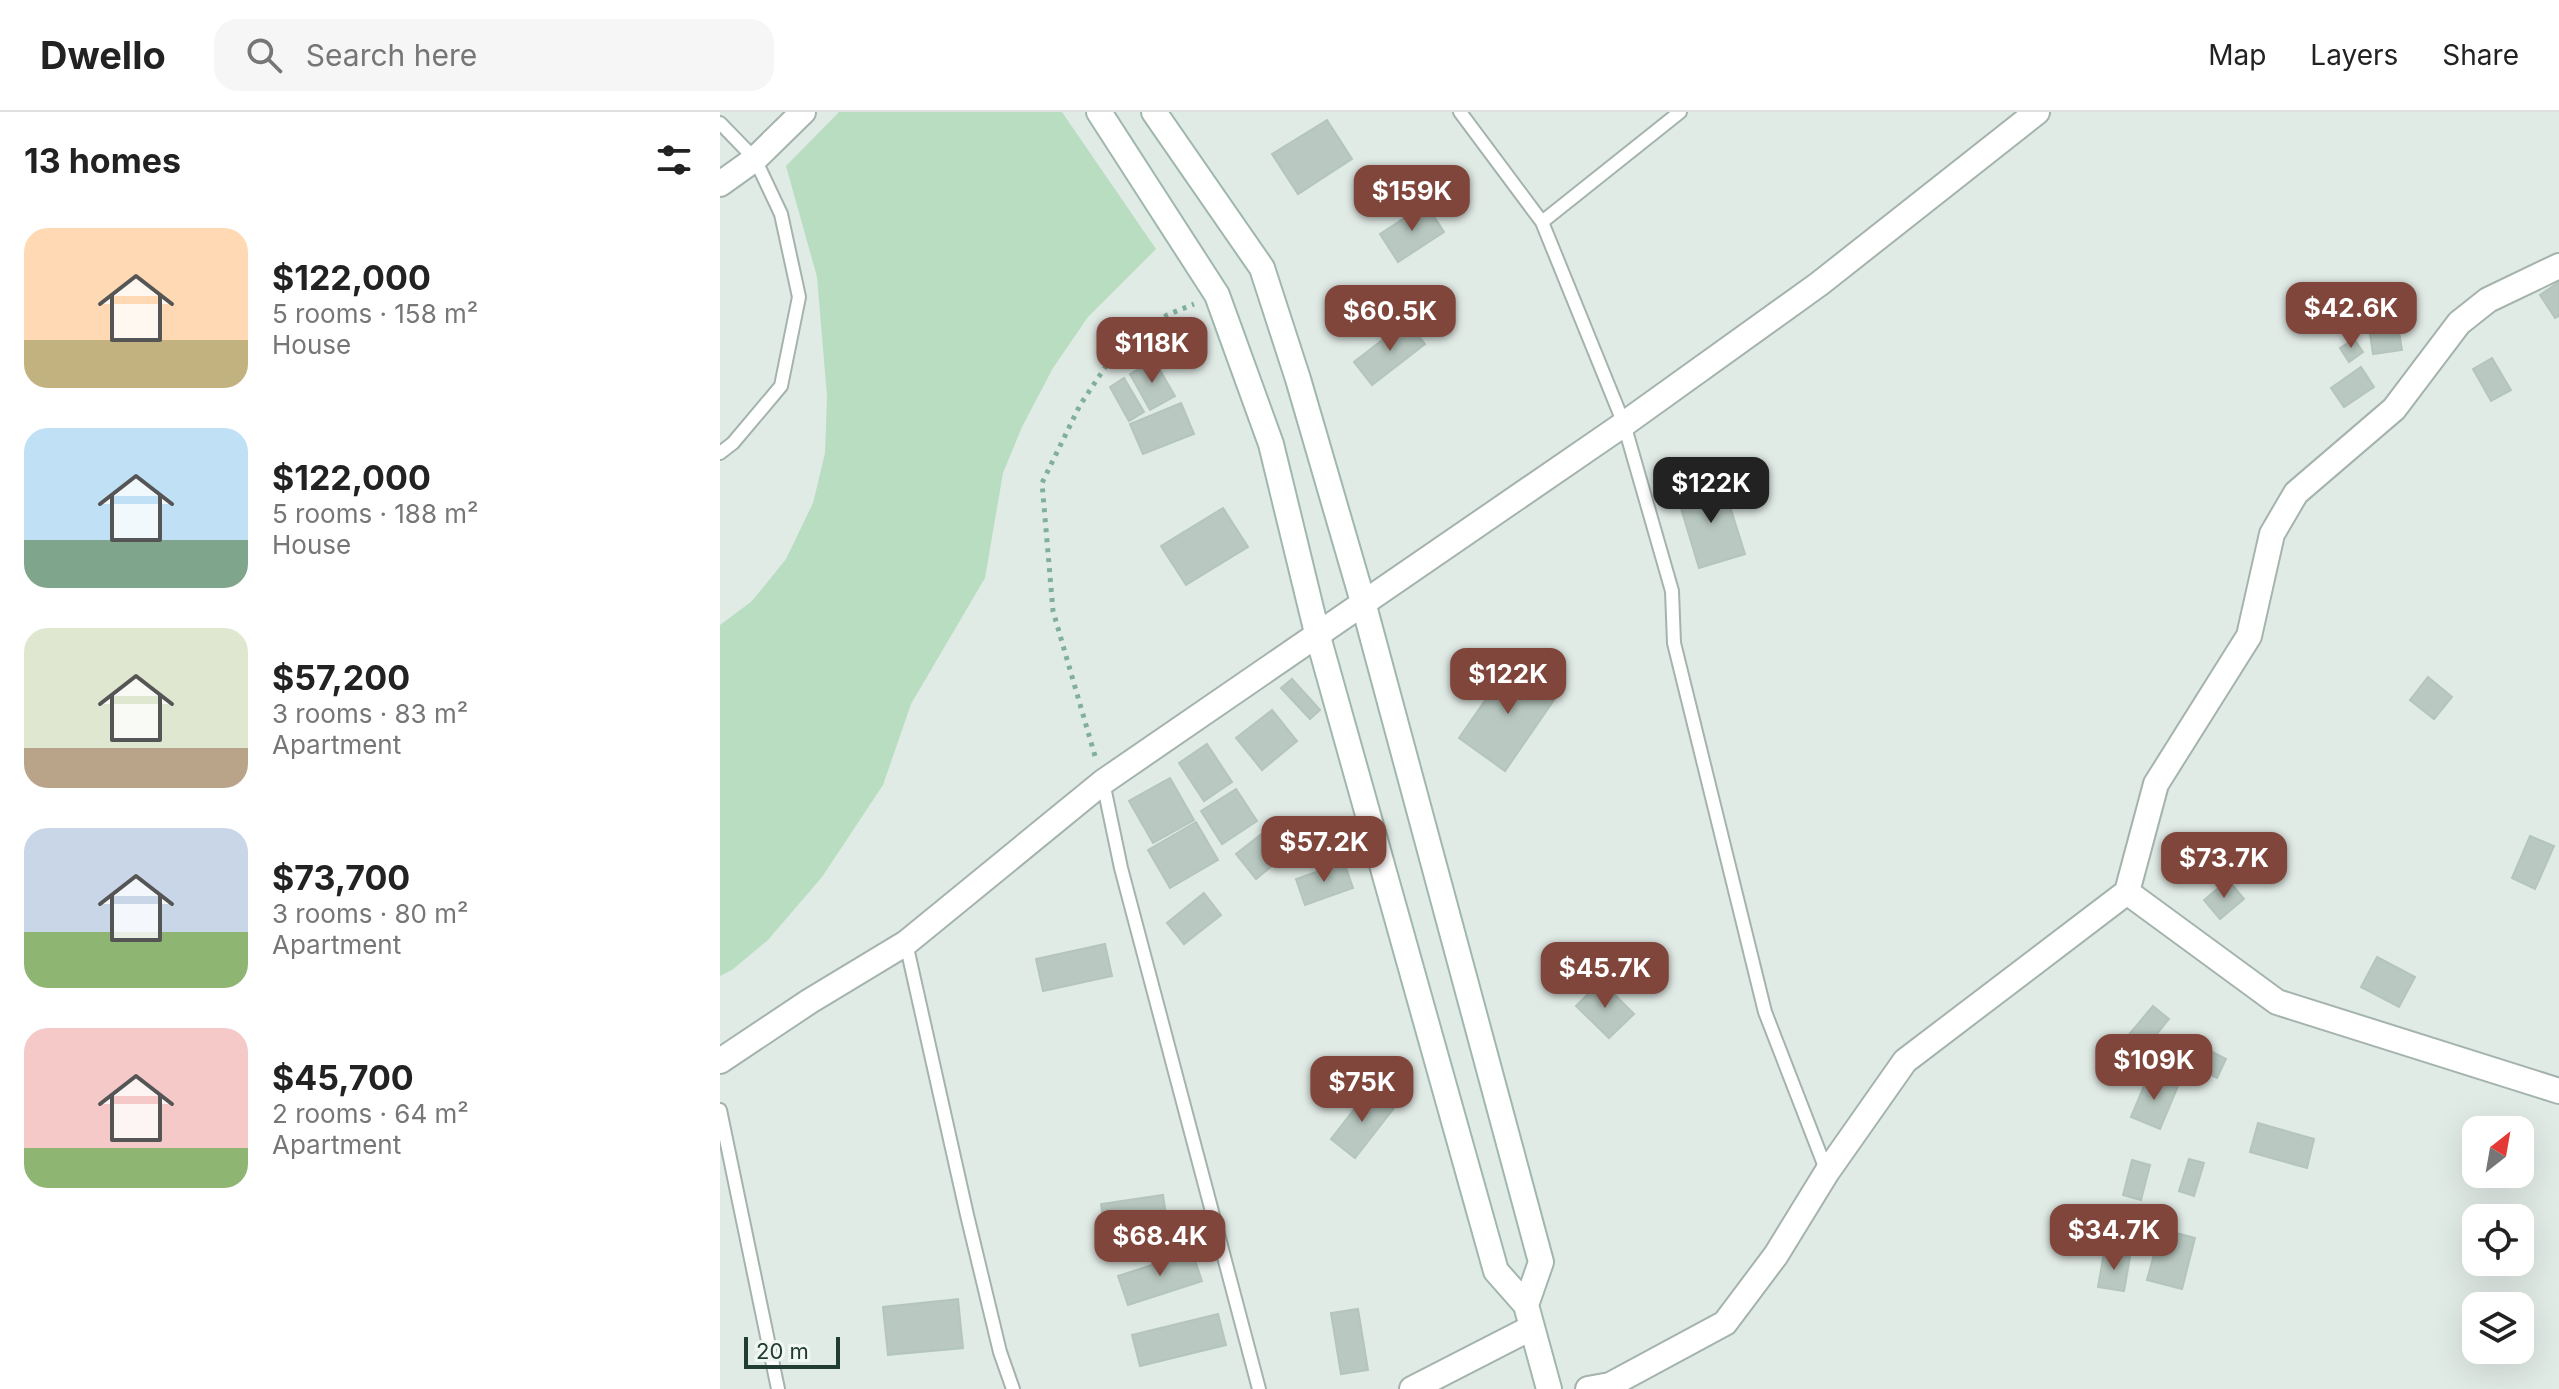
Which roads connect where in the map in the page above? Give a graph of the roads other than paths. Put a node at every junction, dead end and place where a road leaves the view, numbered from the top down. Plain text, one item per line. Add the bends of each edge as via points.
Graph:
1 (803, 112) edge
2 (1099, 112) edge
3 (1154, 112) edge
4 (1460, 112) edge
5 (1680, 112) edge
6 (2037, 112) edge
7 (720, 123) edge
8 (755, 159) junction
9 (720, 184) edge
10 (1542, 222) junction
11 (2559, 266) edge
12 (1624, 424) junction
13 (720, 453) edge
14 (1363, 602) junction
15 (1317, 633) junction
16 (1103, 782) junction
17 (2127, 892) junction
18 (906, 943) junction
19 (720, 1061) edge
20 (2559, 1091) edge
21 (720, 1110) edge
22 (1827, 1172) junction
23 (1528, 1317) junction
24 (778, 1389) edge
25 (1013, 1389) edge
26 (1259, 1389) edge
27 (1412, 1389) edge
28 (1549, 1389) edge
29 (1588, 1389) edge

1 - 8 street
2 - 15 street via 1217,295 1271,444
3 - 14 street via 1262,268
4 - 10 lane
5 - 10 lane
6 - 12 street via 1819,284
7 - 8 lane
8 - 9 street
8 - 13 lane via 781,214 799,297 781,386
10 - 12 lane
11 - 17 street via 2488,300 2459,323 2394,409 2296,493 2272,534 2249,636 2156,784
12 - 14 street
12 - 22 lane via 1672,591 1674,643 1765,1012
14 - 15 street
14 - 23 street via 1541,1262
15 - 16 street
15 - 23 street via 1496,1271
16 - 18 street
16 - 26 lane
17 - 20 street via 2277,1002
17 - 22 street via 1905,1061
18 - 19 street
18 - 25 lane via 967,1215
21 - 24 lane
22 - 29 street via 1776,1255 1725,1323 1610,1385
23 - 27 street
23 - 28 street

